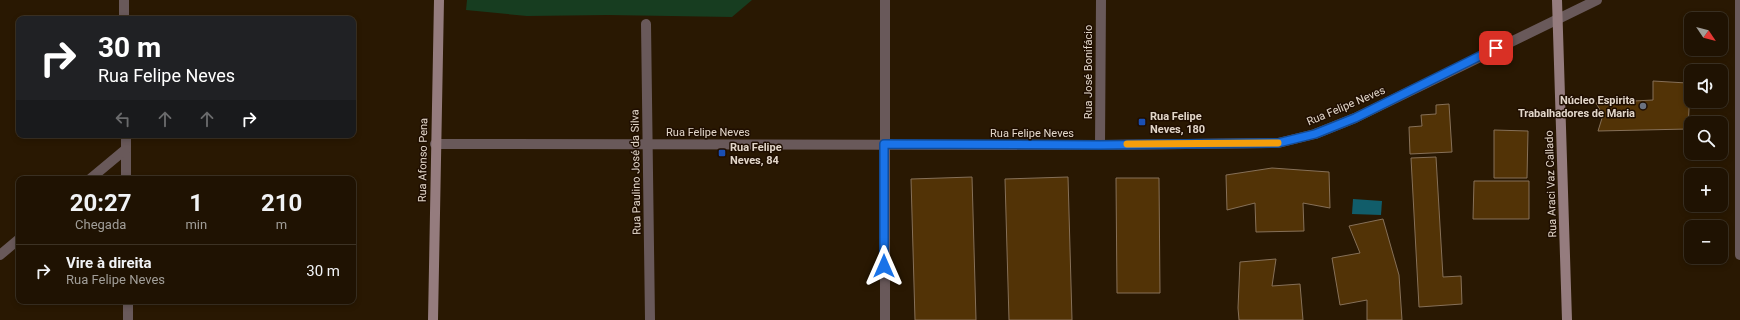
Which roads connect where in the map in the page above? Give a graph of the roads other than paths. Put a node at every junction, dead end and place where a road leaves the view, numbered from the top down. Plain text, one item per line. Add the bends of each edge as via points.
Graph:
1 (124, 0) edge
2 (439, 0) edge
3 (885, 0) edge
4 (1101, 0) edge
5 (1557, 0) edge
6 (1597, 0) edge
7 (1740, 0) edge
8 (124, 16) edge
9 (1558, 18) junction
10 (646, 24) dead end
11 (126, 138) edge
12 (436, 144) junction
13 (647, 144) junction
14 (884, 144) junction
15 (1100, 145) junction
16 (126, 149) junction
17 (94, 176) edge
18 (126, 176) edge
19 (16, 242) edge
20 (0, 255) edge
21 (1740, 255) edge
22 (128, 304) edge
23 (128, 320) edge
24 (433, 320) edge
25 (650, 320) edge
26 (885, 320) edge
27 (1566, 320) edge

1 - 8 street
2 - 12 main road, Rua Afonso Pena
3 - 14 street
4 - 15 street, Rua José Bonifácio
5 - 9 main road, Rua Araci Vaz Callado
6 - 9 street, Rua Felipe Neves
7 - 21 street
9 - 15 street, Rua Felipe Neves via 1355,118 1315,134 1278,143
9 - 27 main road, Rua Araci Vaz Callado
10 - 13 street, Rua Paulino José da Silva
11 - 16 street
12 - 13 street, Rua Felipe Neves
12 - 24 main road, Rua Afonso Pena
13 - 14 street, Rua Felipe Neves
13 - 25 street, Rua Paulino José da Silva
14 - 15 street, Rua Felipe Neves
14 - 26 street
16 - 17 street
16 - 18 street
19 - 20 street
22 - 23 street

